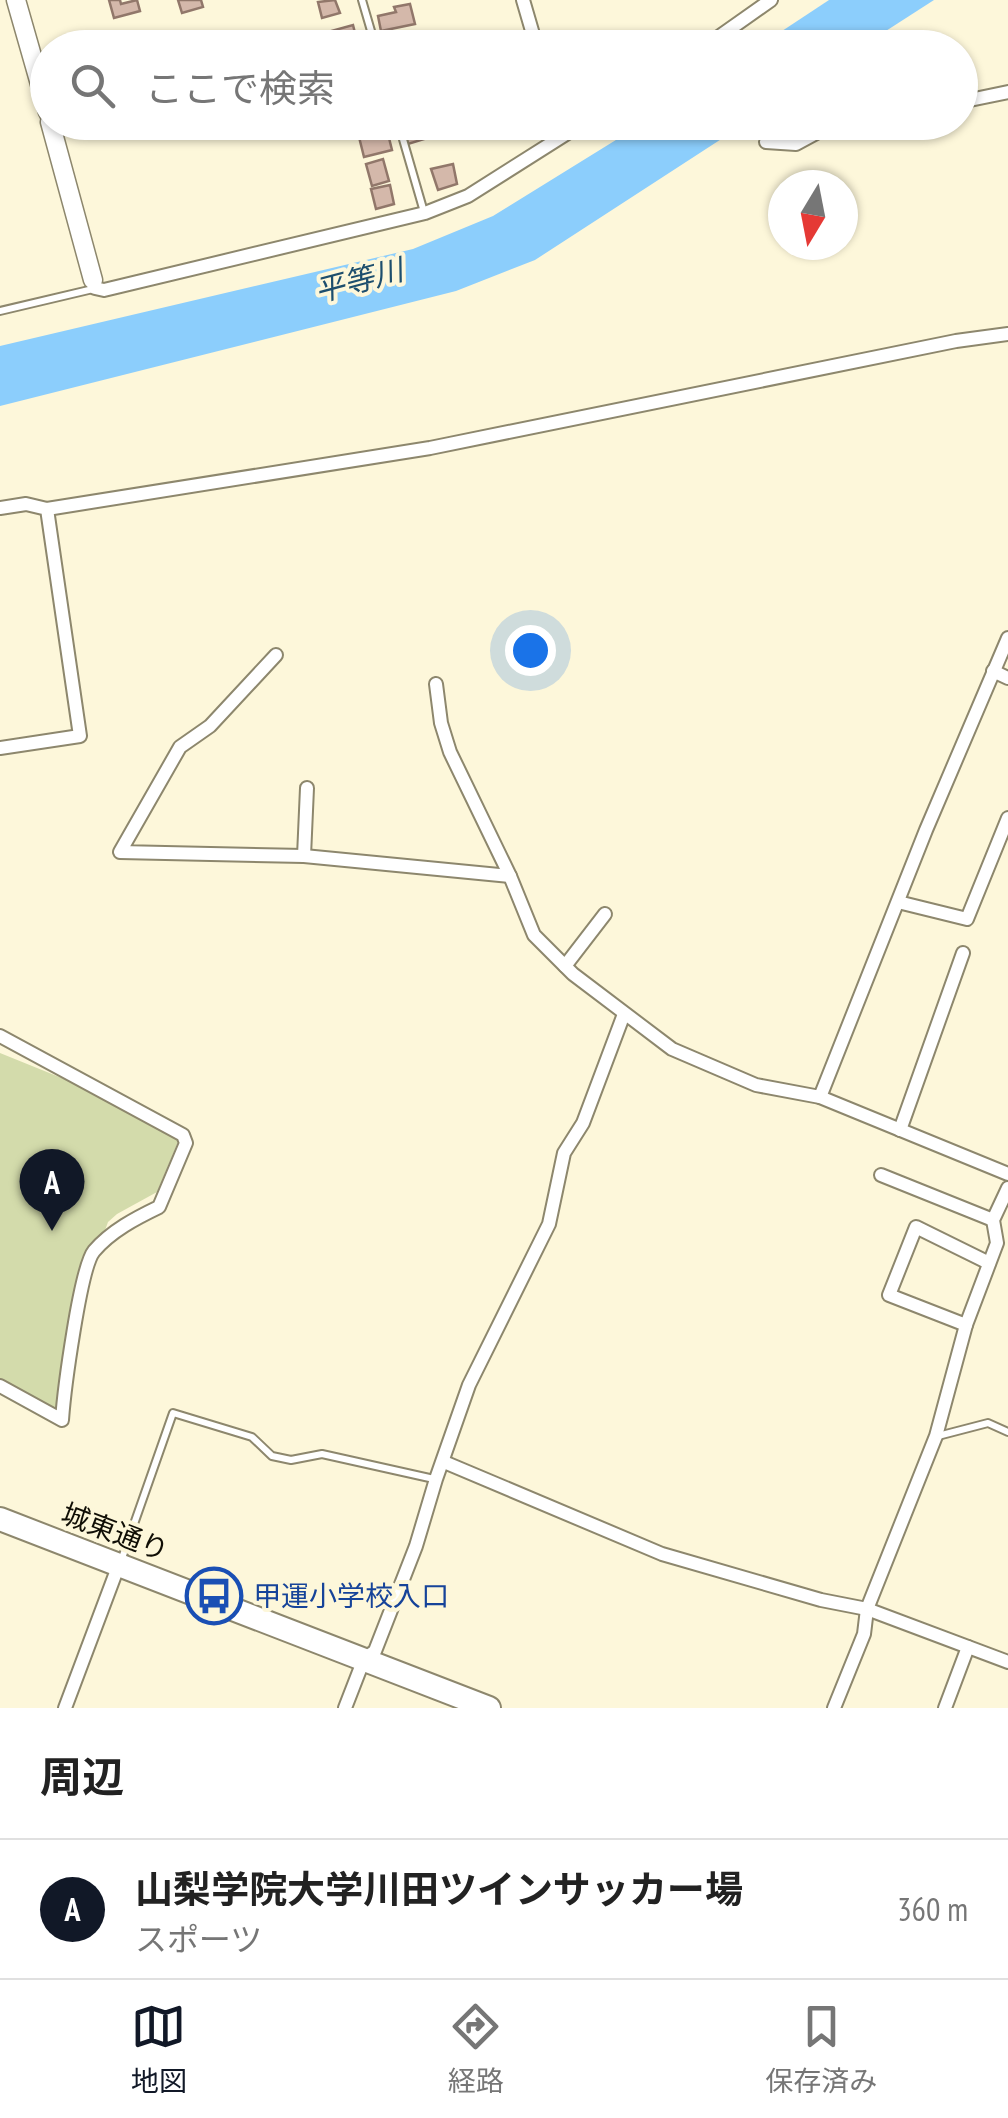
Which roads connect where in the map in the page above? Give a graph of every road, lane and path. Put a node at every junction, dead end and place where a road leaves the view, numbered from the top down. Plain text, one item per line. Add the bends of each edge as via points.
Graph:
1 (16, 0) edge
2 (362, 0) edge
3 (523, 0) edge
4 (771, 0) edge
5 (371, 30) edge
6 (532, 30) edge
7 (728, 30) edge
8 (30, 49) edge
9 (1008, 92) edge
10 (978, 98) edge
11 (55, 140) edge
12 (403, 140) edge
13 (547, 140) edge
14 (803, 140) edge
15 (766, 142) dead end
16 (424, 213) junction
17 (94, 284) junction
18 (0, 310) edge
19 (1008, 334) edge
20 (0, 508) edge
21 (46, 509) junction
22 (1008, 638) edge
23 (276, 655) dead end
24 (993, 671) junction
25 (1008, 678) edge
26 (436, 684) dead end
27 (0, 748) edge
28 (307, 788) dead end
29 (1008, 818) edge
30 (304, 856) junction
31 (510, 876) junction
32 (898, 902) junction
33 (604, 914) dead end
34 (963, 953) dead end
35 (565, 966) junction
36 (624, 1014) junction
37 (0, 1036) edge
38 (820, 1097) junction
39 (900, 1130) junction
40 (1008, 1174) edge
41 (881, 1175) dead end
42 (1008, 1188) edge
43 (993, 1220) junction
44 (989, 1264) junction
45 (966, 1324) junction
46 (0, 1386) edge
47 (1008, 1432) edge
48 (936, 1436) junction
49 (444, 1462) junction
50 (436, 1479) junction
51 (0, 1520) edge
52 (118, 1566) junction
53 (867, 1609) junction
54 (968, 1647) junction
55 (364, 1659) junction
56 (1008, 1662) edge
57 (65, 1708) edge
58 (345, 1708) edge
59 (489, 1708) edge
60 (834, 1708) edge
61 (946, 1708) edge

1 - 8 street
2 - 5 lane
3 - 6 street
4 - 7 street
9 - 10 street
11 - 17 street
12 - 16 lane
13 - 16 street via 468,196
14 - 15 street
16 - 17 street via 104,290
17 - 18 lane
19 - 21 street via 430,448
20 - 21 street
21 - 27 street via 80,736
22 - 24 street
23 - 30 street via 210,726 180,748 120,852
24 - 25 street
24 - 32 street
26 - 31 street via 450,752
28 - 30 street
29 - 32 street via 967,919
30 - 31 street
31 - 35 street via 534,935
32 - 38 street
33 - 35 street
34 - 39 street
35 - 36 street
36 - 38 street via 706,1064 756,1085
36 - 49 street via 583,1123 564,1153 549,1224 469,1385
37 - 46 street via 183,1135 186,1143 159,1207 128,1222 93,1252 62,1420
38 - 39 street
39 - 40 street
41 - 43 street
42 - 43 street
43 - 44 street via 997,1243
44 - 45 street
44 - 45 street via 916,1227 890,1295
45 - 48 street
47 - 48 lane via 988,1423
48 - 53 street
49 - 50 street
49 - 53 street via 662,1554
50 - 52 lane via 322,1454 272,1456 252,1437 173,1414
50 - 55 street via 375,1651
51 - 52 highway, 城東通り
52 - 55 highway, 城東通り
52 - 57 street
53 - 54 street
53 - 60 street via 864,1634
54 - 56 street
54 - 61 street
55 - 58 street
55 - 59 highway, 城東通り

